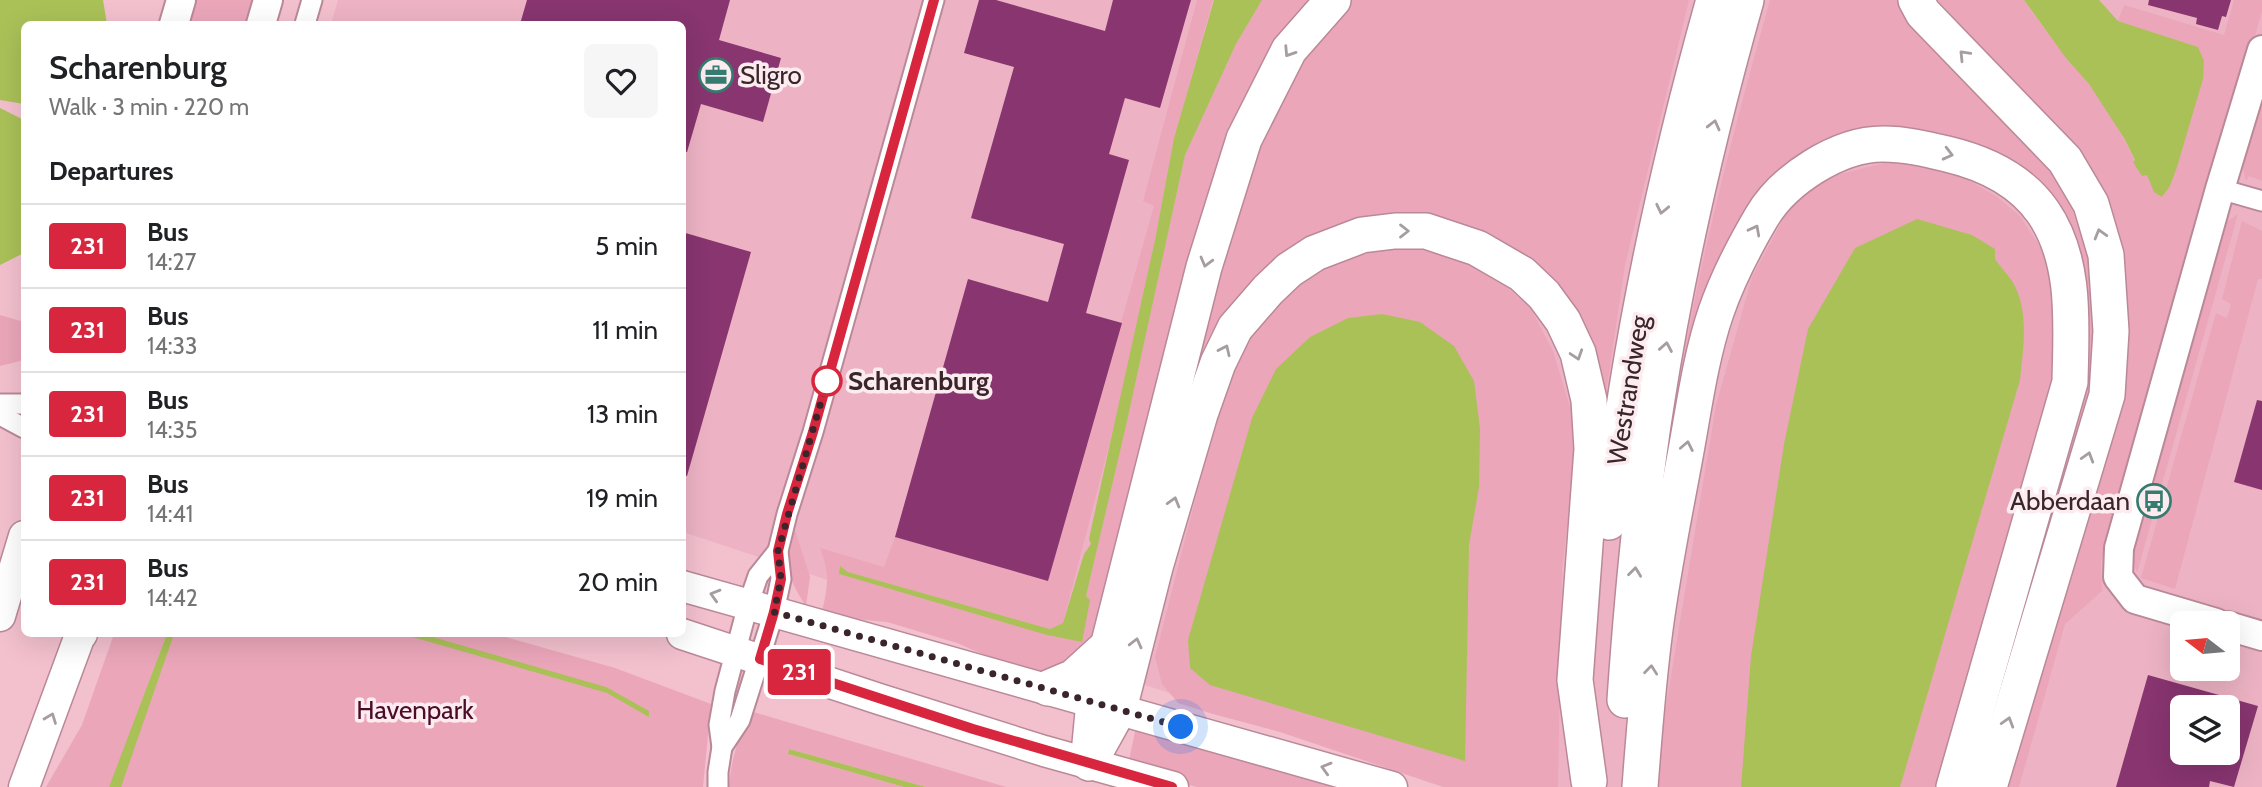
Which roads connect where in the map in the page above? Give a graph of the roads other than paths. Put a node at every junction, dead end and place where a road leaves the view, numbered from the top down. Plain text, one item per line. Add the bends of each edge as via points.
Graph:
1 (181, 0) edge
2 (268, 0) edge
3 (312, 0) edge
4 (934, 0) edge
5 (1333, 0) edge
6 (1714, 0) edge
7 (1746, 0) edge
8 (1916, 0) edge
9 (175, 21) edge
10 (262, 21) edge
11 (306, 21) edge
12 (2262, 50) edge
13 (2220, 189) junction
14 (2262, 201) edge
15 (0, 404) edge
16 (21, 404) edge
17 (0, 415) edge
18 (21, 426) edge
19 (21, 546) edge
20 (778, 551) junction
21 (686, 587) edge
22 (761, 608) junction
23 (2176, 611) edge
24 (0, 616) edge
25 (2240, 630) edge
26 (686, 635) edge
27 (2262, 636) edge
28 (80, 637) edge
29 (1108, 646) junction
30 (748, 654) junction
31 (1048, 688) junction
32 (1107, 705) junction
33 (1089, 763) junction
34 (1600, 785) edge
35 (24, 787) edge
36 (718, 787) edge
37 (1172, 787) edge
38 (1392, 787) edge
39 (1640, 787) edge
40 (1954, 787) edge
41 (1989, 787) edge

1 - 9 main road
2 - 10 main road
3 - 11 street
4 - 20 street
5 -> 29 highway via 1289,50 1244,139 1204,267
6 -> 34 highway, Westrandweg via 1677,141 1626,384 1601,590
34 -> 7 highway, Westrandweg via 1631,603 1657,399 1685,247
41 -> 8 highway via 2107,395 2112,331 2106,255 2091,204 2065,160 1923,13
12 - 13 main road
13 - 14 street
13 - 23 main road via 2119,548 2118,577 2135,599
15 - 16 street
17 - 18 street
19 - 24 main road
20 - 22 street via 781,579
20 - 22 street via 758,576
22 -> 21 main road
22 - 30 street
22 - 30 street
22 - 31 main road
25 - 27 main road
26 - 30 main road
35 -> 28 main road
29 - 31 highway via 1074,677
29 - 32 highway
30 - 33 main road
30 - 36 street via 721,708
31 - 32 main road
32 - 33 highway
32 -> 34 highway via 1155,567 1200,414 1235,328 1282,276 1315,253 1362,235 1426,231 1477,248 1522,274 1563,320 1578,353 1589,400 1592,449 1575,680
38 -> 32 main road
33 - 37 main road
39 -> 40 highway via 1667,553 1716,312 1763,215 1786,188 1813,166 1847,150 1880,144 1915,146 1977,162 2025,192 2056,236 2072,314 2070,382

